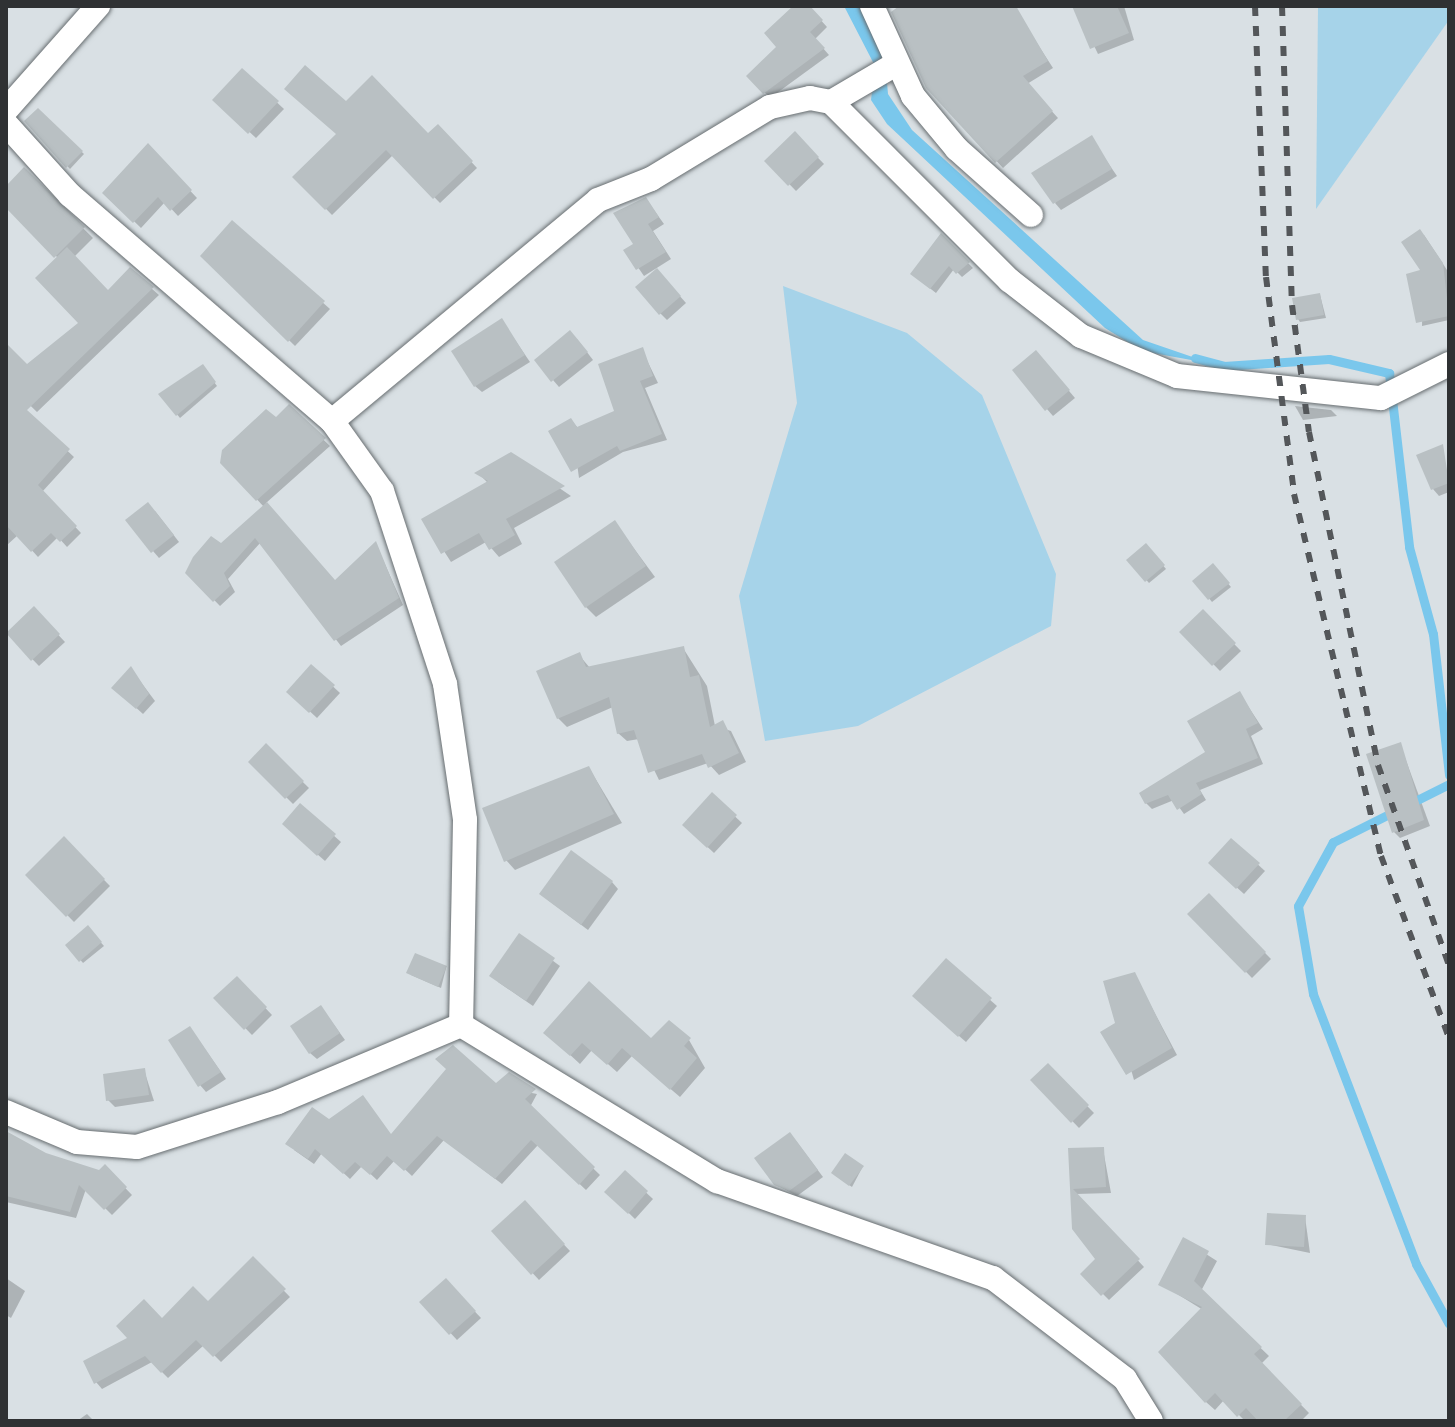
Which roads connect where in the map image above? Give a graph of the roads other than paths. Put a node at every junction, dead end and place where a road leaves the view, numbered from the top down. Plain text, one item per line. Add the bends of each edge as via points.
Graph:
1 (98, 6) edge
2 (872, 6) edge
3 (894, 65) junction
4 (831, 102) junction
5 (6, 110) edge
6 (6, 124) edge
7 (1031, 215) dead end
8 (1449, 364) edge
9 (332, 421) junction
10 (461, 1025) junction
11 (6, 1112) edge
12 (1151, 1421) edge

1 - 5 street
2 - 3 street
3 - 4 street
3 - 7 street via 957,149
4 - 8 street via 1009,280 1081,336 1177,376 1381,398
4 - 9 street via 770,107 651,179 598,200 467,301
6 - 9 street via 70,195
9 - 10 street via 382,491 445,684 465,820
10 - 11 street via 278,1102 137,1147 77,1142
10 - 12 street via 717,1181 993,1278 1125,1379

